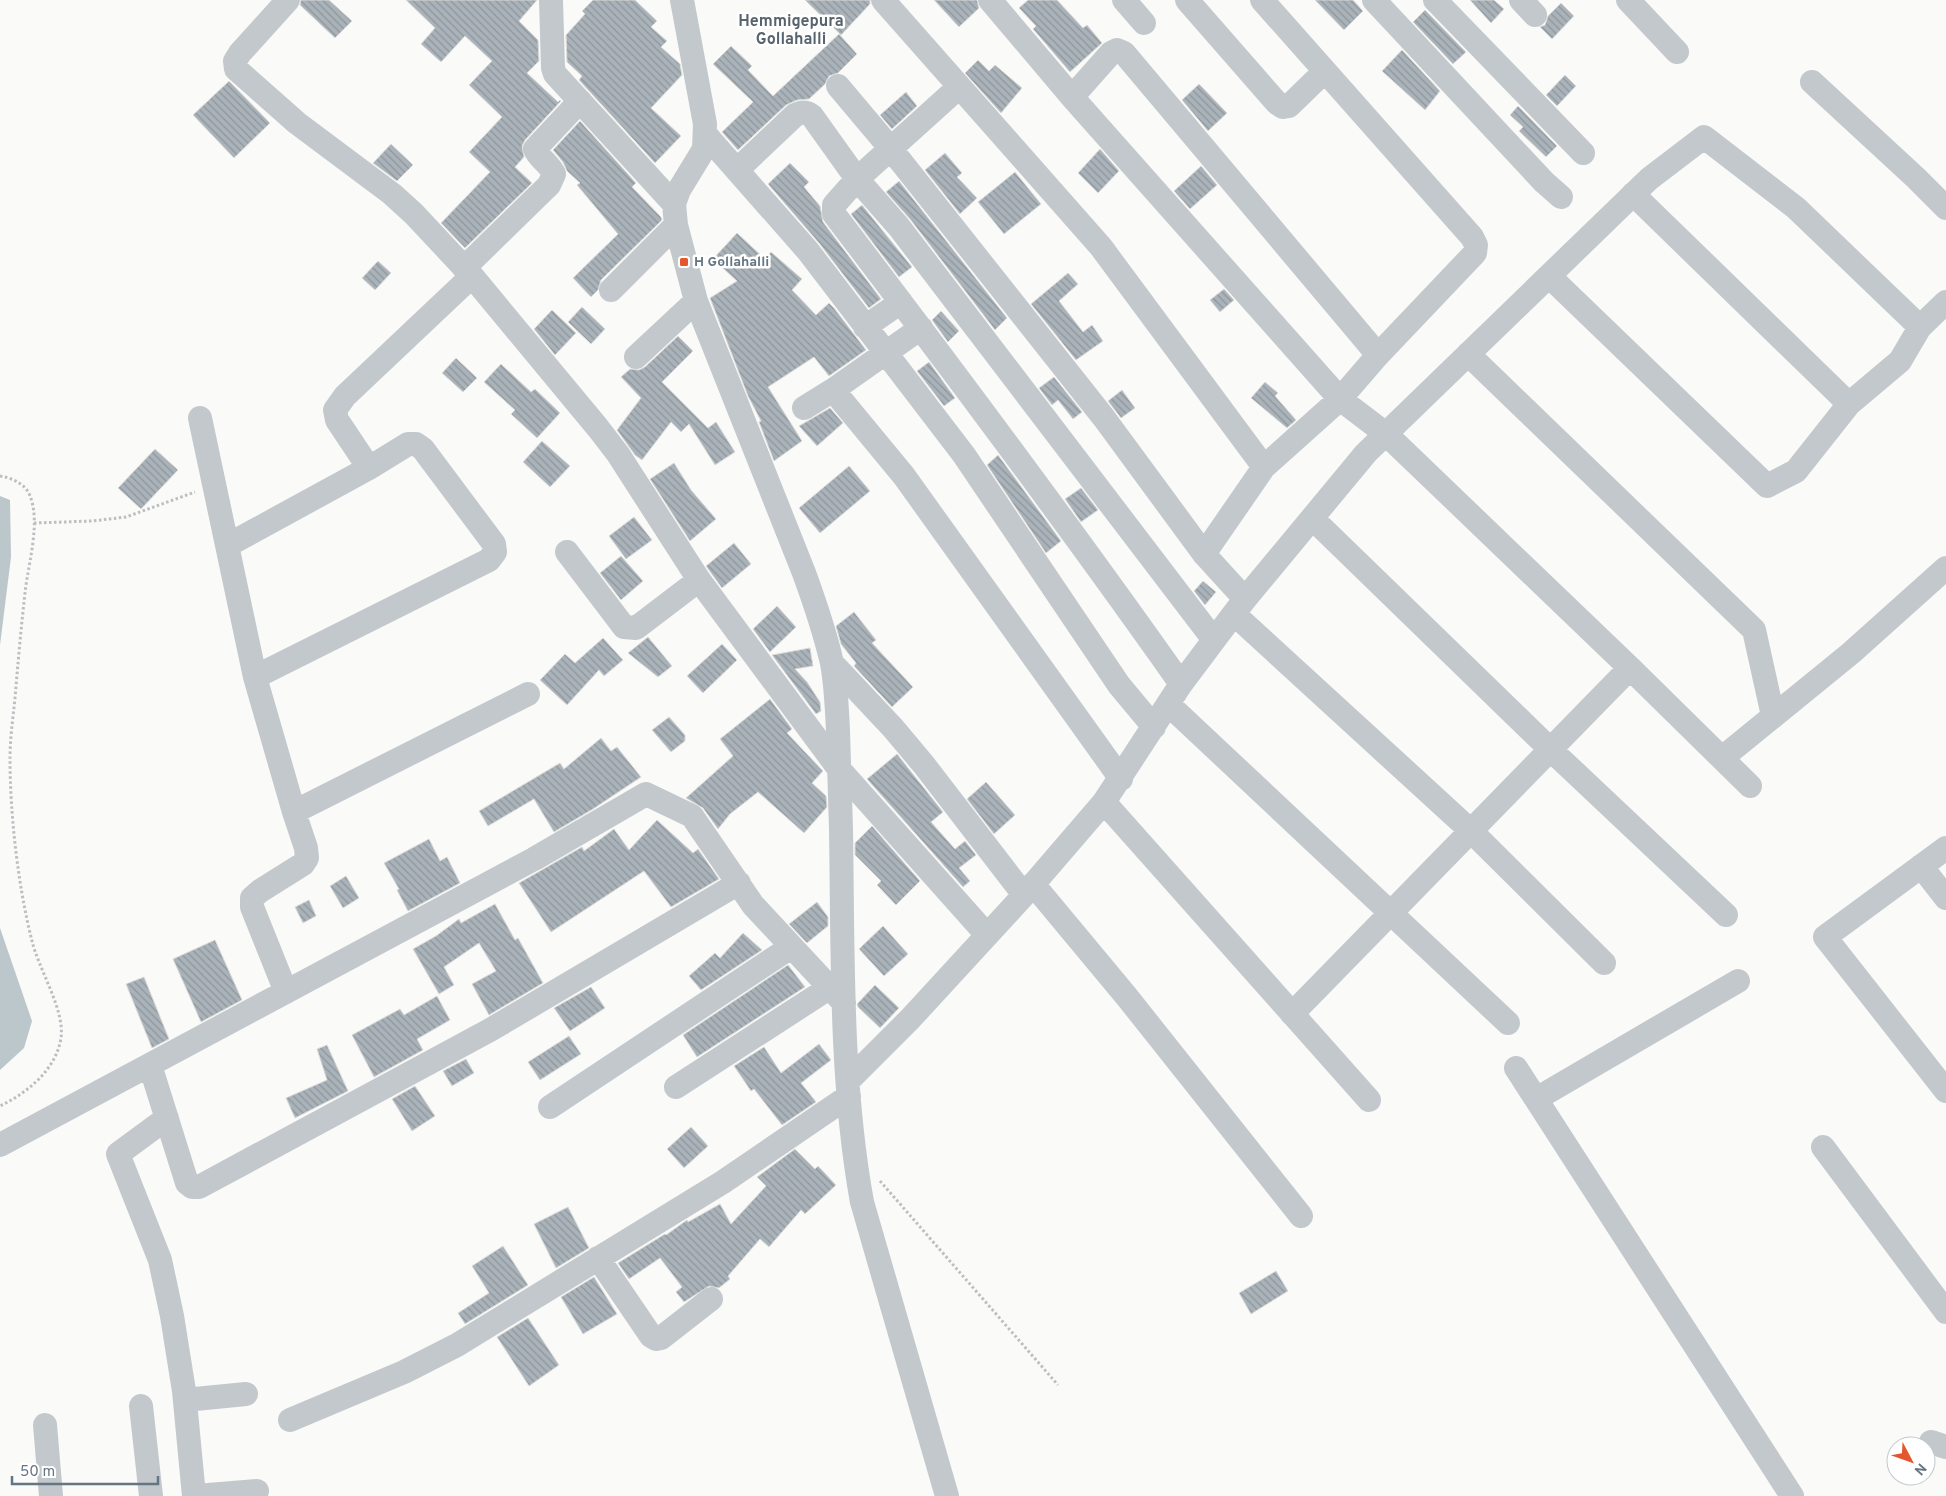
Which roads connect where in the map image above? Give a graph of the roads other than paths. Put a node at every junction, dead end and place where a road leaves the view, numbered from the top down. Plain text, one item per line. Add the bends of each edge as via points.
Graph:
1 (288, 0) edge
2 (551, 0) edge
3 (682, 0) edge
4 (883, 0) edge
5 (990, 0) edge
6 (1124, 0) edge
7 (1187, 0) edge
8 (1262, 0) edge
9 (1374, 0) edge
10 (1435, 0) edge
11 (1628, 0) edge
12 (1144, 23) dead end
13 (1676, 52) dead end
14 (1325, 71) junction
15 (1812, 82) dead end
16 (838, 86) dead end
17 (959, 87) junction
18 (1072, 97) junction
19 (580, 101) junction
20 (706, 135) junction
21 (892, 149) junction
22 (1583, 153) dead end
23 (737, 170) junction
24 (857, 179) junction
25 (1633, 194) junction
26 (1561, 197) dead end
27 (1946, 208) edge
28 (675, 215) junction
29 (468, 272) junction
30 (1549, 276) junction
31 (611, 290) dead end
32 (696, 301) junction
33 (901, 302) junction
34 (1946, 302) edge
35 (865, 327) junction
36 (1920, 327) junction
37 (921, 328) junction
38 (884, 352) junction
39 (1468, 354) junction
40 (1378, 355) junction
41 (636, 357) dead end
42 (833, 390) junction
43 (1340, 399) junction
44 (1849, 404) junction
45 (804, 408) dead end
46 (200, 418) dead end
47 (1386, 434) junction
48 (1264, 467) junction
49 (369, 468) junction
50 (1313, 519) junction
51 (228, 545) junction
52 (567, 552) dead end
53 (1204, 554) junction
54 (1946, 568) edge
55 (699, 580) junction
56 (1239, 607) junction
57 (1214, 640) junction
58 (832, 663) junction
59 (1630, 668) junction
60 (255, 677) junction
61 (528, 694) dead end
62 (1175, 694) junction
63 (1774, 716) junction
64 (1154, 727) junction
65 (1551, 750) junction
66 (1722, 758) junction
67 (839, 769) junction
68 (1121, 779) junction
69 (1750, 786) dead end
70 (1104, 802) junction
71 (294, 812) junction
72 (1471, 831) junction
73 (1946, 848) edge
74 (1921, 866) junction
75 (739, 883) junction
76 (1028, 890) junction
77 (1946, 898) edge
78 (1392, 912) junction
79 (1726, 915) dead end
80 (987, 935) junction
81 (792, 947) junction
82 (1604, 963) dead end
83 (1738, 981) dead end
84 (286, 992) junction
85 (837, 995) junction
86 (1292, 1014) junction
87 (1508, 1023) dead end
88 (150, 1065) junction
89 (1516, 1068) dead end
90 (676, 1087) dead end
91 (849, 1088) junction
92 (1946, 1091) edge
93 (1536, 1099) junction
94 (1369, 1100) dead end
95 (550, 1107) dead end
96 (167, 1118) junction
97 (0, 1145) edge
98 (1823, 1147) dead end
99 (1301, 1216) dead end
100 (598, 1258) junction
101 (711, 1299) dead end
102 (1946, 1312) edge
103 (246, 1394) dead end
104 (185, 1400) junction
105 (141, 1406) dead end
106 (290, 1420) dead end
107 (46, 1425) dead end
108 (258, 1491) dead end
109 (51, 1496) edge
110 (151, 1496) edge
111 (195, 1496) edge
112 (947, 1496) edge
113 (1792, 1496) edge

1 - 29 street via 240,53 234,65 236,69 297,123 392,194
2 - 19 street via 553,68 561,82
3 - 20 street
4 - 17 street
5 - 18 street
6 - 12 street
7 - 14 street via 1283,107 1289,106
8 - 14 street
9 - 26 street
10 - 22 street
11 - 13 street
14 - 40 street via 1476,245 1475,254
15 - 27 street
16 - 21 street
17 - 21 street
17 - 48 street via 1101,247
18 - 40 street via 1111,53 1117,50 1124,53
18 - 43 street
19 - 28 street
19 - 29 street via 535,148 554,174 549,185
20 - 23 street
20 - 28 street via 704,149 679,190
21 - 24 street
21 - 53 street via 1104,418
23 - 24 street via 795,115 807,112
23 - 35 street via 808,251
24 - 33 street via 834,205 834,214
24 - 57 street via 899,227
25 - 30 street
25 - 36 street via 1704,137 1796,208
25 - 44 street
28 - 31 street
28 - 32 street
29 - 49 street via 345,396 335,410 337,420
29 - 55 street via 618,454
30 - 39 street
30 - 44 street via 1767,486 1796,471
32 - 41 street
32 - 58 street via 804,573
33 - 35 street
33 - 37 street
34 - 36 street
35 - 38 street
36 - 44 street via 1900,361
37 - 38 street
37 - 62 street via 1078,540
38 - 42 street
38 - 64 street via 964,454 1114,678
39 - 47 street
39 - 63 street via 1754,630
40 - 43 street
42 - 45 street
42 - 68 street via 904,476
43 - 47 street
43 - 48 street
46 - 51 street
47 - 50 street via 1366,453
47 - 59 street
48 - 53 street
49 - 51 street
49 - 60 street via 408,444 416,444 494,544 495,552 489,560
50 - 56 street
50 - 65 street
51 - 60 street
52 - 55 street via 624,627 636,628
53 - 56 street
54 - 63 street
55 - 67 street
56 - 57 street
56 - 72 street
57 - 62 street
58 - 67 street
58 - 76 street via 893,728
59 - 65 street
59 - 66 street
60 - 71 street
61 - 71 street
62 - 64 street
62 - 78 street
63 - 66 street
64 - 68 street
65 - 72 street
65 - 79 street
66 - 69 street
67 - 80 street
67 - 85 street
68 - 70 street
70 - 76 street
70 - 86 street
71 - 84 street via 307,858 252,898 252,907
72 - 78 street
72 - 82 street
73 - 74 street
74 - 77 street
74 - 92 street via 1824,937
75 - 81 street via 753,905
75 - 84 street via 692,816 646,794 534,859
75 - 96 street via 490,1030 199,1187 188,1183
76 - 80 street
76 - 99 street via 1127,997
78 - 86 street
78 - 87 street
80 - 91 street
81 - 85 street
81 - 95 street
83 - 93 street
84 - 88 street
85 - 90 street
85 - 91 street
86 - 94 street
88 - 96 street
88 - 97 street
89 - 93 street
91 - 100 street via 722,1182
91 - 112 street via 862,1202
93 - 113 street
96 - 104 street via 118,1154 160,1260
98 - 102 street
100 - 101 street via 656,1339
100 - 106 street via 457,1345 404,1372
103 - 104 street
104 - 111 street
105 - 110 street
107 - 109 street
108 - 111 street

